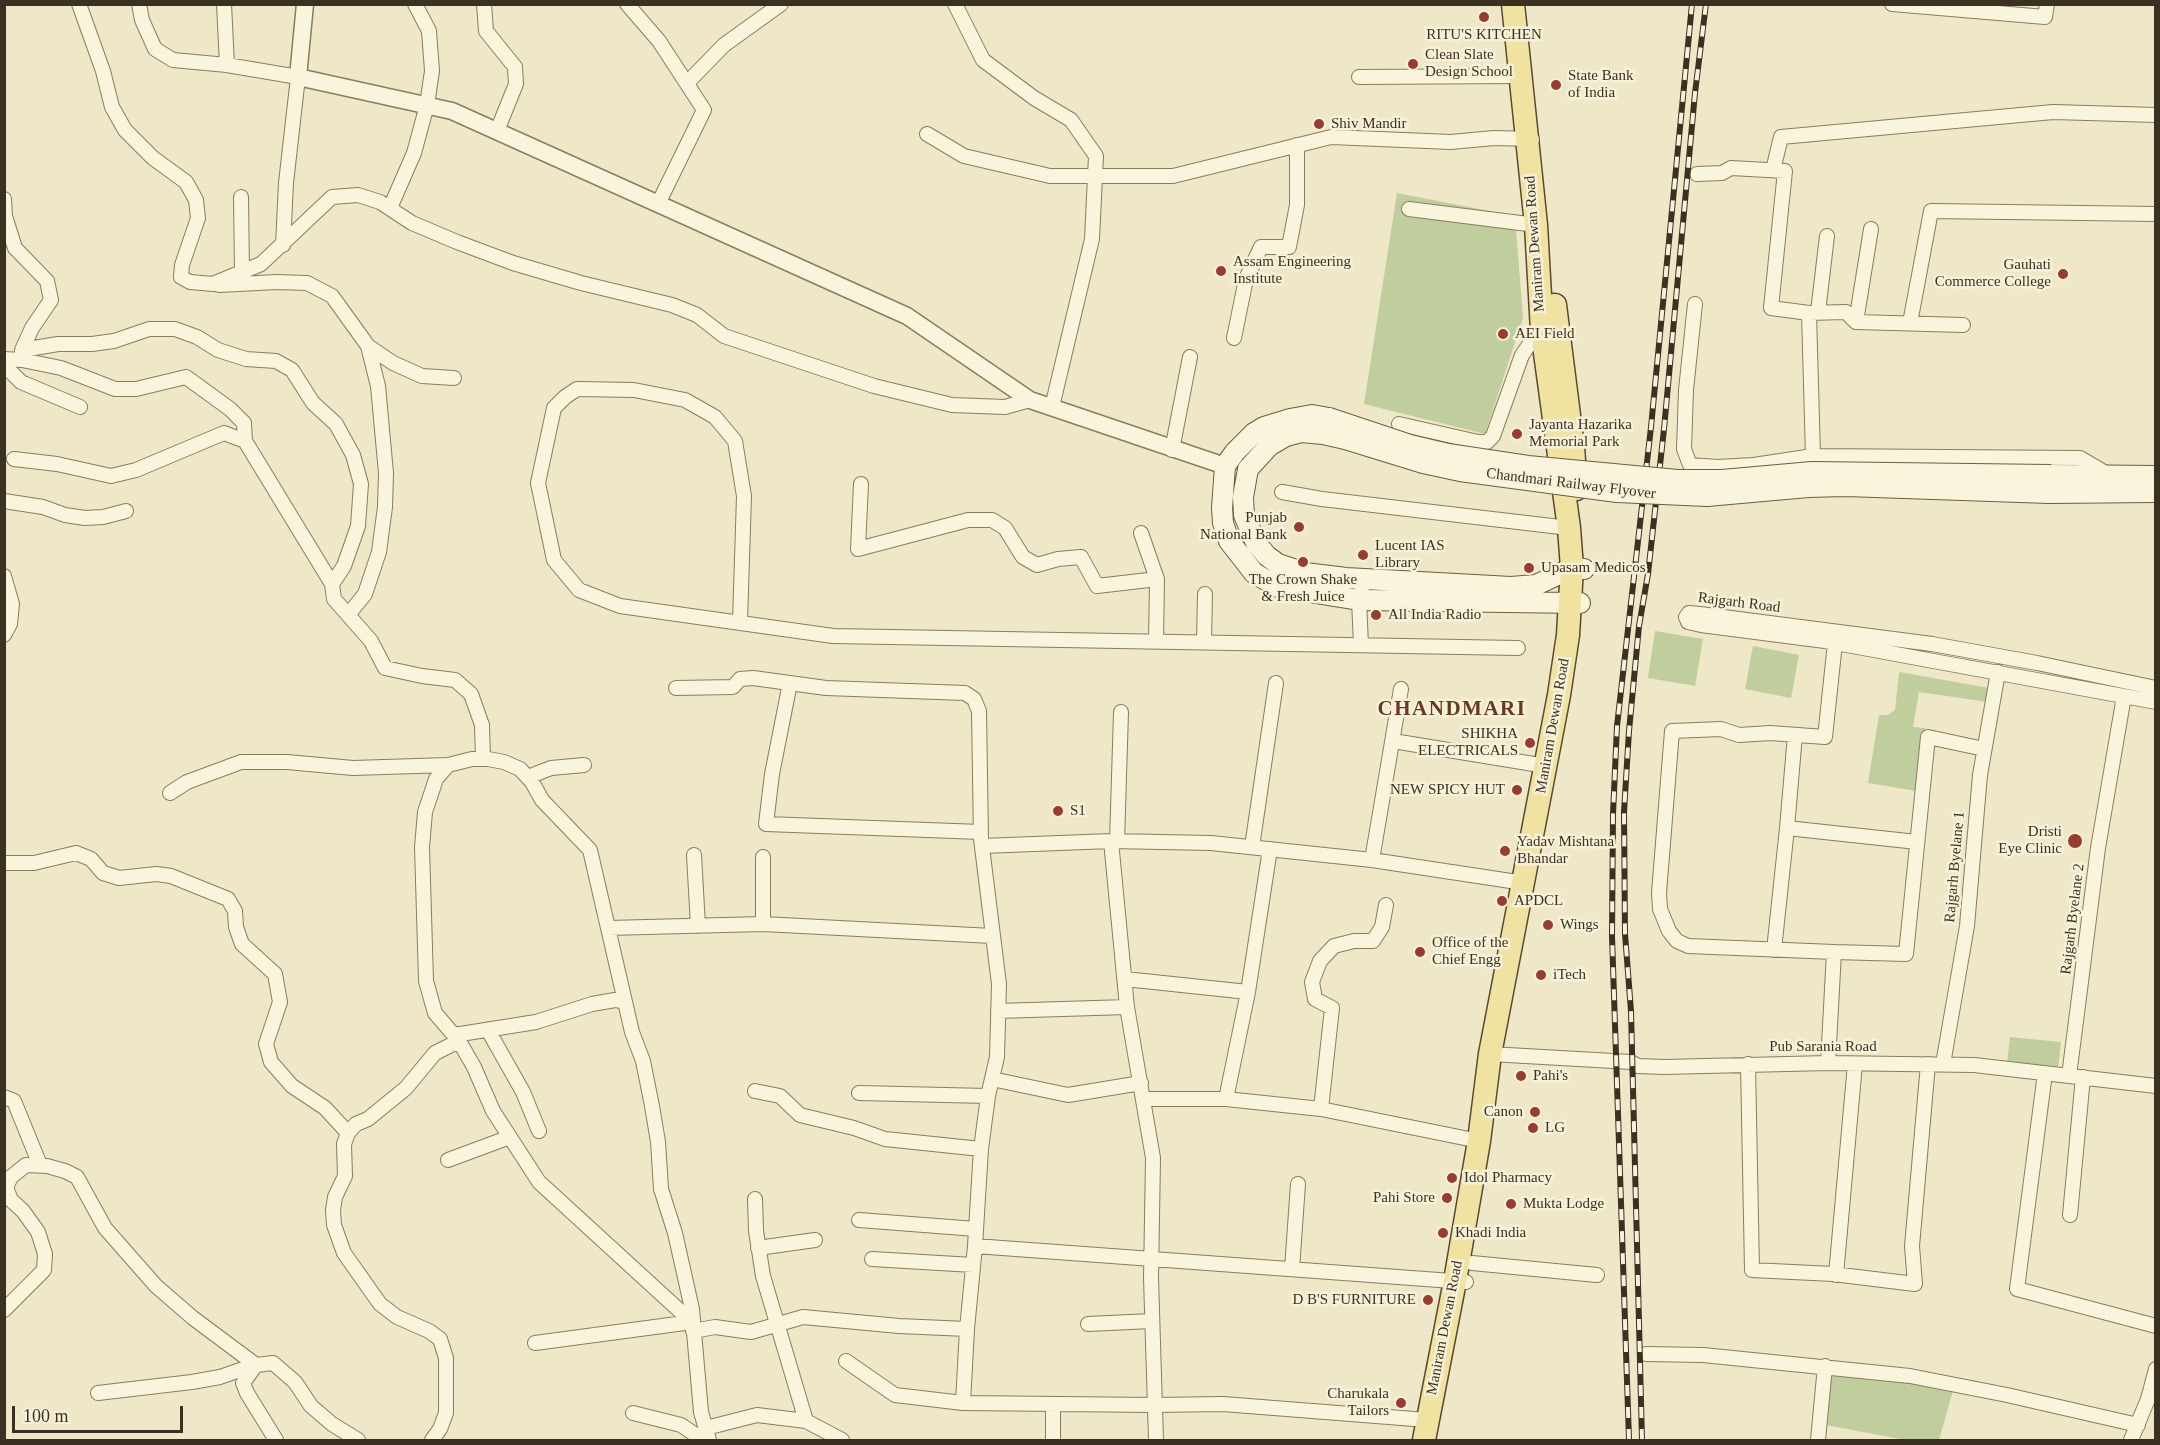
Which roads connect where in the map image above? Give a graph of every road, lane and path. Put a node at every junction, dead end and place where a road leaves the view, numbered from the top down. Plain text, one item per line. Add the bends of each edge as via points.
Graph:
1 (79, 4) edge
2 (139, 4) edge
3 (224, 4) edge
4 (305, 4) edge
5 (415, 4) edge
6 (484, 4) edge
7 (627, 4) edge
8 (780, 4) edge
9 (955, 4) edge
10 (1513, 4) edge
11 (1527, 4) edge
12 (1893, 4) edge
13 (2047, 4) edge
14 (227, 65) junction
15 (1520, 76) junction
16 (298, 77) junction
17 (1359, 77) dead end
18 (687, 83) junction
19 (427, 105) junction
20 (2156, 115) edge
21 (497, 131) junction
22 (927, 134) dead end
23 (1532, 139) junction
24 (1297, 145) junction
25 (1773, 170) junction
26 (1698, 174) dead end
27 (1096, 175) junction
28 (241, 197) dead end
29 (4, 199) edge
30 (658, 204) junction
31 (390, 208) junction
32 (1409, 209) dead end
33 (2156, 214) edge
34 (1536, 225) junction
35 (1871, 229) dead end
36 (1827, 236) dead end
37 (283, 245) junction
38 (242, 272) junction
39 (213, 285) junction
40 (1695, 304) dead end
41 (1814, 312) junction
42 (1856, 322) junction
43 (1910, 323) junction
44 (1964, 325) dead end
45 (1550, 331) junction
46 (1234, 338) dead end
47 (368, 346) junction
48 (22, 355) junction
49 (1190, 357) dead end
50 (4, 359) edge
51 (4, 365) edge
52 (454, 378) dead end
53 (1030, 400) junction
54 (80, 407) dead end
55 (1052, 407) junction
56 (1399, 424) dead end
57 (1326, 426) junction
58 (245, 441) junction
59 (1172, 450) junction
60 (1813, 456) junction
61 (14, 459) dead end
62 (1225, 466) junction
63 (861, 484) dead end
64 (2110, 484) junction
65 (2151, 484) edge
66 (1282, 492) dead end
67 (4, 501) edge
68 (126, 511) dead end
69 (1569, 528) junction
70 (1141, 533) dead end
71 (1578, 568) junction
72 (4, 576) edge
73 (1157, 579) junction
74 (1364, 579) junction
75 (332, 584) junction
76 (1205, 594) dead end
77 (1359, 600) junction
78 (1575, 602) junction
79 (8, 604) edge
80 (348, 615) junction
81 (740, 622) junction
82 (4, 635) edge
83 (1155, 642) junction
84 (1204, 642) junction
85 (1834, 643) junction
86 (1361, 645) junction
87 (1518, 648) dead end
88 (1998, 672) junction
89 (790, 683) junction
90 (1276, 683) dead end
91 (676, 688) dead end
92 (2156, 688) edge
93 (1401, 689) dead end
94 (2124, 696) junction
95 (2156, 702) edge
96 (1121, 712) dead end
97 (1794, 735) junction
98 (1393, 741) junction
99 (1984, 749) junction
100 (483, 759) junction
101 (448, 765) junction
102 (584, 765) dead end
103 (1546, 766) junction
104 (528, 777) junction
105 (170, 793) dead end
106 (1787, 828) junction
107 (982, 839) junction
108 (1114, 842) junction
109 (1917, 842) junction
110 (1252, 847) junction
111 (1270, 849) junction
112 (694, 855) dead end
113 (763, 857) dead end
114 (1372, 860) junction
115 (4, 863) edge
116 (1524, 883) junction
117 (1386, 905) dead end
118 (763, 924) junction
119 (698, 926) junction
120 (608, 928) junction
121 (992, 936) junction
122 (1774, 950) junction
123 (1834, 952) junction
124 (1125, 979) junction
125 (1248, 992) junction
126 (625, 1002) junction
127 (1127, 1007) junction
128 (998, 1011) junction
129 (488, 1030) junction
130 (456, 1038) junction
131 (1496, 1055) junction
132 (1828, 1063) junction
133 (1748, 1064) junction
134 (1855, 1064) junction
135 (1928, 1064) junction
136 (1943, 1064) junction
137 (2045, 1073) junction
138 (2076, 1076) junction
139 (992, 1079) junction
140 (1141, 1083) junction
141 (2156, 1086) edge
142 (755, 1091) dead end
143 (859, 1094) dead end
144 (988, 1096) junction
145 (4, 1097) edge
146 (1144, 1099) junction
147 (1226, 1099) junction
148 (1321, 1109) junction
149 (539, 1131) dead end
150 (348, 1133) junction
151 (510, 1137) junction
152 (1479, 1141) junction
153 (981, 1149) junction
154 (448, 1160) dead end
155 (40, 1165) junction
156 (1298, 1184) dead end
157 (755, 1199) dead end
158 (2070, 1215) dead end
159 (859, 1220) dead end
160 (976, 1229) junction
161 (815, 1240) dead end
162 (975, 1246) junction
163 (758, 1248) junction
164 (872, 1259) dead end
165 (1151, 1260) junction
166 (973, 1265) junction
167 (1292, 1269) junction
168 (1464, 1275) junction
169 (1597, 1275) dead end
170 (1836, 1275) junction
171 (4, 1310) edge
172 (1152, 1321) junction
173 (1088, 1324) dead end
174 (777, 1325) junction
175 (693, 1326) junction
176 (2156, 1326) edge
177 (967, 1329) junction
178 (535, 1343) dead end
179 (1646, 1354) dead end
180 (846, 1362) dead end
181 (256, 1365) junction
182 (1825, 1366) junction
183 (2156, 1369) edge
184 (98, 1393) dead end
185 (963, 1403) junction
186 (1053, 1404) junction
187 (1155, 1405) junction
188 (633, 1413) dead end
189 (806, 1422) junction
190 (2138, 1425) junction
191 (1429, 1434) edge
192 (706, 1436) edge
193 (276, 1440) edge
194 (358, 1440) edge
195 (432, 1440) edge
196 (842, 1440) edge
197 (1053, 1440) edge
198 (1156, 1440) edge
199 (1818, 1440) edge
200 (2131, 1440) edge

1 - 39 street via 112,107 125,130 186,183 196,200 198,218 181,277
2 - 14 street via 142,21 156,49 173,60
3 - 14 street
4 - 16 street
5 - 19 street via 429,31 432,71
6 - 21 street via 486,31 515,67 516,84
7 - 18 street via 659,41
8 - 18 street via 724,45
9 - 27 street via 983,60 1071,120 1096,156
10 - 15 main road, Maniram Dewan Road
11 - 23 main road, Maniram Dewan Road
12 - 13 street via 2045,17
14 - 16 street
15 - 17 street
15 - 23 main road, Maniram Dewan Road
16 - 19 street
16 - 37 street
18 - 30 street via 704,110
19 - 21 street via 452,111
19 - 31 street via 414,153
20 - 25 street via 2053,112 1781,137
21 - 30 street
22 - 27 street via 964,156 1050,176
23 - 24 street via 1451,142 1331,137
23 - 34 main road, Maniram Dewan Road
23 - 45 main road, Maniram Dewan Road
24 - 27 street via 1173,176
24 - 46 street via 1297,205 1289,247 1261,247 1246,279
25 - 26 street via 1731,168 1722,173
25 - 41 street via 1785,171 1771,308
27 - 55 street via 1092,239
28 - 38 street
29 - 48 street via 15,248 47,281 51,300 32,328
30 - 53 street via 907,316
31 - 37 street via 358,195 332,197
31 - 53 street via 412,223 513,263 672,304 697,315 724,336 874,386 952,405 1005,407
32 - 34 street
33 - 43 street via 1931,211
34 - 45 main road, Maniram Dewan Road
35 - 42 street
36 - 41 street
37 - 38 street via 261,264
38 - 39 street
39 - 47 street via 307,283 332,296
40 - 60 street via 1684,449 1690,465 1754,465
41 - 42 street via 1846,312
41 - 60 street
42 - 43 street
43 - 44 street
45 - 56 street via 1522,355 1493,436 1487,442
45 - 69 main road, Maniram Dewan Road
45 - 71 main road, Maniram Dewan Road via 1573,447
47 - 52 street via 422,376
47 - 80 street via 378,386 385,507 379,552 365,594
48 - 50 street
48 - 58 street via 115,389 136,389 186,377 244,423
48 - 75 street via 58,344 92,344 149,329 175,329 219,350 246,359 276,361 292,370 313,403 336,424 353,454 361,484 358,526 344,566
49 - 59 street
51 - 54 street via 21,382
53 - 55 street
55 - 59 street
57 - 62 main road, Chandmari Railway Flyover via 1312,415 1264,427
57 - 64 main road, Chandmari Railway Flyover, bridge via 1449,454 1677,480 1812,472
57 - 74 main road, Chandmari Railway Flyover via 1286,436 1255,459 1244,482 1244,515 1256,543 1278,564 1305,573
58 - 61 street via 224,433 136,470 111,476
58 - 75 street
59 - 62 street
60 - 64 street via 2080,458
62 - 77 main road via 1223,523 1229,542 1254,573 1296,592
63 - 73 street via 858,549 968,520 992,520 1005,528 1023,557 1036,565 1081,557 1097,586
64 - 65 main road, Chandmari Railway Flyover
66 - 69 street
67 - 68 street via 85,518
69 - 71 main road, Maniram Dewan Road
70 - 73 street
71 - 74 main road, Chandmari Railway Flyover via 1536,585 1511,587
71 - 78 main road, Maniram Dewan Road
72 - 79 street
73 - 83 street
74 - 77 street
75 - 80 street via 334,599
76 - 84 street
77 - 78 main road
77 - 86 street
78 - 103 main road, Maniram Dewan Road
78 - 131 main road, Maniram Dewan Road via 1580,636 1571,696
79 - 82 street via 10,624
80 - 100 street via 371,640 385,668 455,680 471,694 482,725
81 - 81 street via 620,606 579,590 554,560 538,483 554,408 565,397 578,389 634,390 685,400 715,417 735,441 744,496
81 - 83 street via 833,636
83 - 84 street
84 - 86 street
85 - 88 street, Rajgarh Road
85 - 92 street, Rajgarh Road via 1701,625 1688,622 1686,617 1689,613 1700,614 1932,645
85 - 97 street via 1826,737
86 - 87 street
88 - 94 street, Rajgarh Road
88 - 99 street, Rajgarh Byelane 1
89 - 91 street via 753,678 740,679 733,687
89 - 107 street via 965,693 975,699 979,711
89 - 107 street via 766,824
90 - 110 street
93 - 98 street
94 - 95 street, Rajgarh Road
94 - 138 street, Rajgarh Byelane 2 via 2098,848
96 - 108 street
97 - 106 street
97 - 122 street via 1739,735 1701,728 1672,730 1659,893 1660,909 1669,931 1688,946
98 - 103 street
98 - 114 street
99 - 109 street via 1928,737
99 - 136 street, Rajgarh Byelane 1 via 1967,926
100 - 101 street
100 - 104 street via 504,762
101 - 105 street via 353,768 241,762 187,782
101 - 130 street via 436,779 425,812 423,890 429,995 435,1013
102 - 104 street via 550,768
103 - 116 main road, Maniram Dewan Road
104 - 120 street via 542,800 590,850
106 - 109 street
106 - 122 street
107 - 108 street
107 - 121 street
108 - 110 street
108 - 124 street
109 - 123 street via 1906,954
110 - 111 street
111 - 114 street
111 - 125 street
112 - 119 street
113 - 118 street
114 - 116 street
115 - 150 street via 33,863 76,853 91,859 103,873 119,878 171,876 228,899 235,911 242,944 275,974 280,1002 266,1044 270,1062 292,1086 325,1108
116 - 131 main road, Maniram Dewan Road
117 - 148 street via 1382,927 1373,941 1334,946 1320,961 1312,982 1315,999 1332,1008
118 - 119 street
118 - 121 street
119 - 120 street
120 - 126 street
121 - 128 street via 999,984
122 - 123 street
123 - 132 street
124 - 125 street
124 - 127 street
125 - 147 street
126 - 129 street via 592,1004 536,1022
126 - 175 street via 643,1061 658,1142 661,1189 677,1242
127 - 128 street
127 - 140 street
128 - 139 street via 997,1057
129 - 130 street
129 - 149 street via 523,1092
130 - 150 street via 435,1053 406,1088
130 - 151 street
131 - 133 street, Pub Sarania Road via 1631,1062 1638,1066
131 - 152 main road, Maniram Dewan Road
131 - 168 main road, Maniram Dewan Road via 1491,1142
132 - 133 street, Pub Sarania Road
132 - 134 street, Pub Sarania Road
133 - 170 street via 1752,1270
134 - 135 street, Pub Sarania Road
134 - 170 street
135 - 136 street, Pub Sarania Road
135 - 170 street via 1912,1246 1915,1284
136 - 137 street, Pub Sarania Road
137 - 138 street, Pub Sarania Road
137 - 176 street via 2017,1290
138 - 141 street, Pub Sarania Road
138 - 158 street, Rajgarh Byelane 2
139 - 140 street via 1068,1095
139 - 144 street
140 - 146 street
142 - 153 street via 780,1096 800,1114 885,1138
143 - 144 street
144 - 153 street
145 - 155 street via 14,1101
146 - 147 street
146 - 165 street via 1153,1158
147 - 148 street
148 - 152 street
150 - 195 street via 344,1144 345,1176 334,1197 334,1225 344,1253 380,1304 440,1339 446,1358 446,1413
151 - 154 street
151 - 175 street via 540,1182
152 - 168 main road, Maniram Dewan Road
153 - 160 street
155 - 171 street via 26,1165 11,1177 6,1187 10,1200 38,1232 45,1254 44,1270
155 - 181 street via 77,1177 105,1228 156,1286
156 - 167 street
157 - 163 street
159 - 160 street
160 - 162 street
161 - 163 street
162 - 165 street
162 - 166 street
163 - 174 street
164 - 166 street
165 - 167 street
165 - 172 street
166 - 177 street
167 - 168 street
168 - 169 street
168 - 191 main road, Maniram Dewan Road
172 - 173 street
172 - 187 street
174 - 175 street via 751,1332
174 - 177 street via 802,1317
174 - 189 street
175 - 178 street
175 - 192 street
177 - 185 street
179 - 182 street
180 - 185 street via 895,1395
181 - 184 street via 201,1381
181 - 193 street via 243,1383
181 - 194 street via 273,1364 295,1382 311,1406
182 - 190 street via 1910,1376
182 - 199 street
183 - 190 street
185 - 186 street
186 - 187 street
186 - 197 street
187 - 191 street via 1223,1404
187 - 198 street
188 - 192 street
189 - 192 street via 757,1415
189 - 196 street
190 - 200 street

